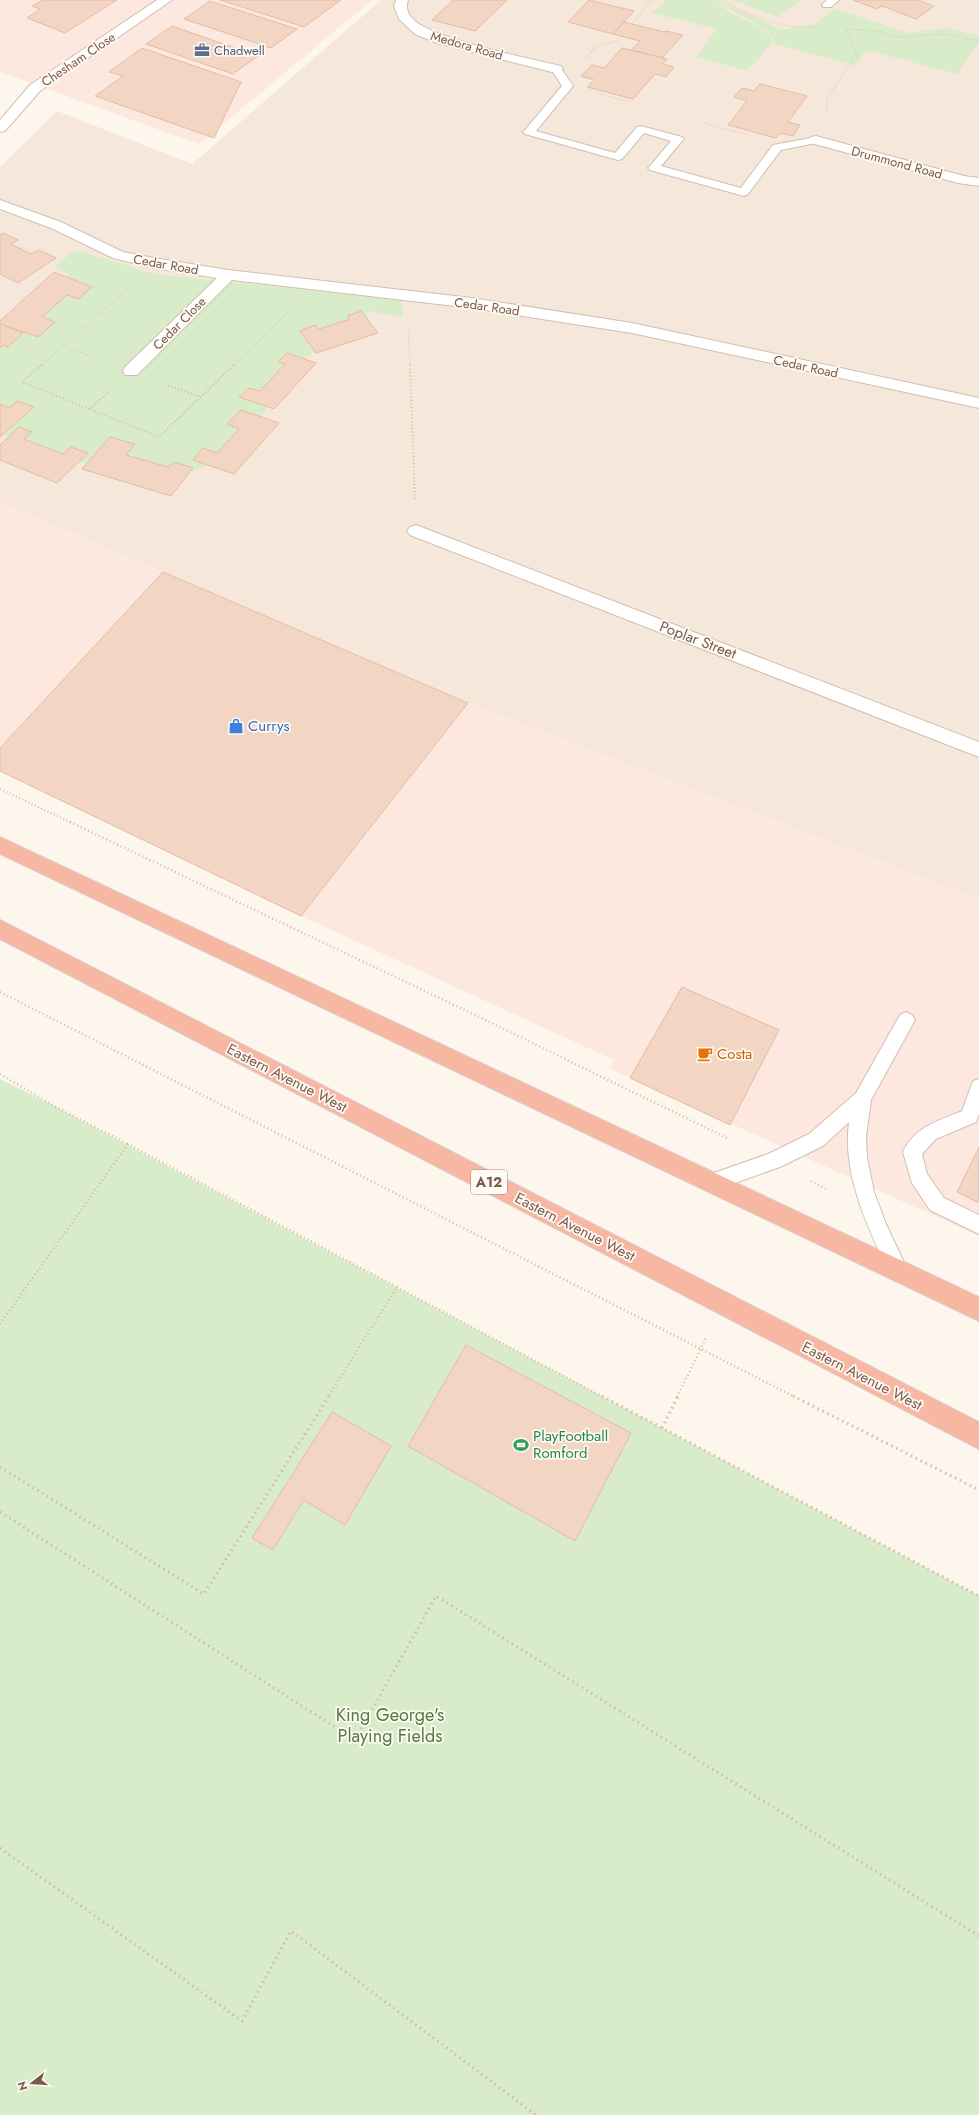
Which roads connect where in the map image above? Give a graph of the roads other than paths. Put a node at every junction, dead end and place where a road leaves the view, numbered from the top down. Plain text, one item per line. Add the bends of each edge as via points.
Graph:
1 (166, 0) edge
2 (402, 0) edge
3 (540, 52) dead end
4 (530, 62) junction
5 (556, 69) joint
6 (0, 128) edge
7 (816, 140) joint
8 (979, 182) edge
9 (0, 204) edge
10 (228, 275) junction
11 (130, 371) dead end
12 (979, 403) edge
13 (416, 531) road end
14 (979, 750) edge
15 (0, 844) edge
16 (0, 929) edge
17 (906, 1020) dead end
18 (979, 1087) edge
19 (862, 1099) junction
20 (712, 1182) junction
21 (979, 1224) edge
22 (898, 1271) junction
23 (979, 1309) edge
24 (979, 1436) edge

1 - 6 street, Chesham Close via 35,88
2 - 4 street, Medora Road via 400,6 405,19 420,31 442,40
3 - 4 street
4 - 5 street, Medora Road
5 - 7 lane via 568,86 529,132 618,157 641,129 678,139 654,168 744,192 777,147
7 - 8 street, Drummond Road via 962,180
9 - 10 street, Cedar Road via 56,225 118,255
10 - 11 street, Cedar Close
10 - 12 street, Cedar Road via 472,303 632,328
13 - 14 street, Poplar Street
15 - 20 highway
16 - 24 highway, Eastern Avenue West / A12
17 - 19 lane
18 - 21 lane via 969,1116 929,1133 912,1152 919,1178 937,1204
19 - 20 lane via 816,1140 774,1161
19 - 22 lane via 857,1141 861,1173 871,1213
20 - 22 highway
22 - 23 highway

